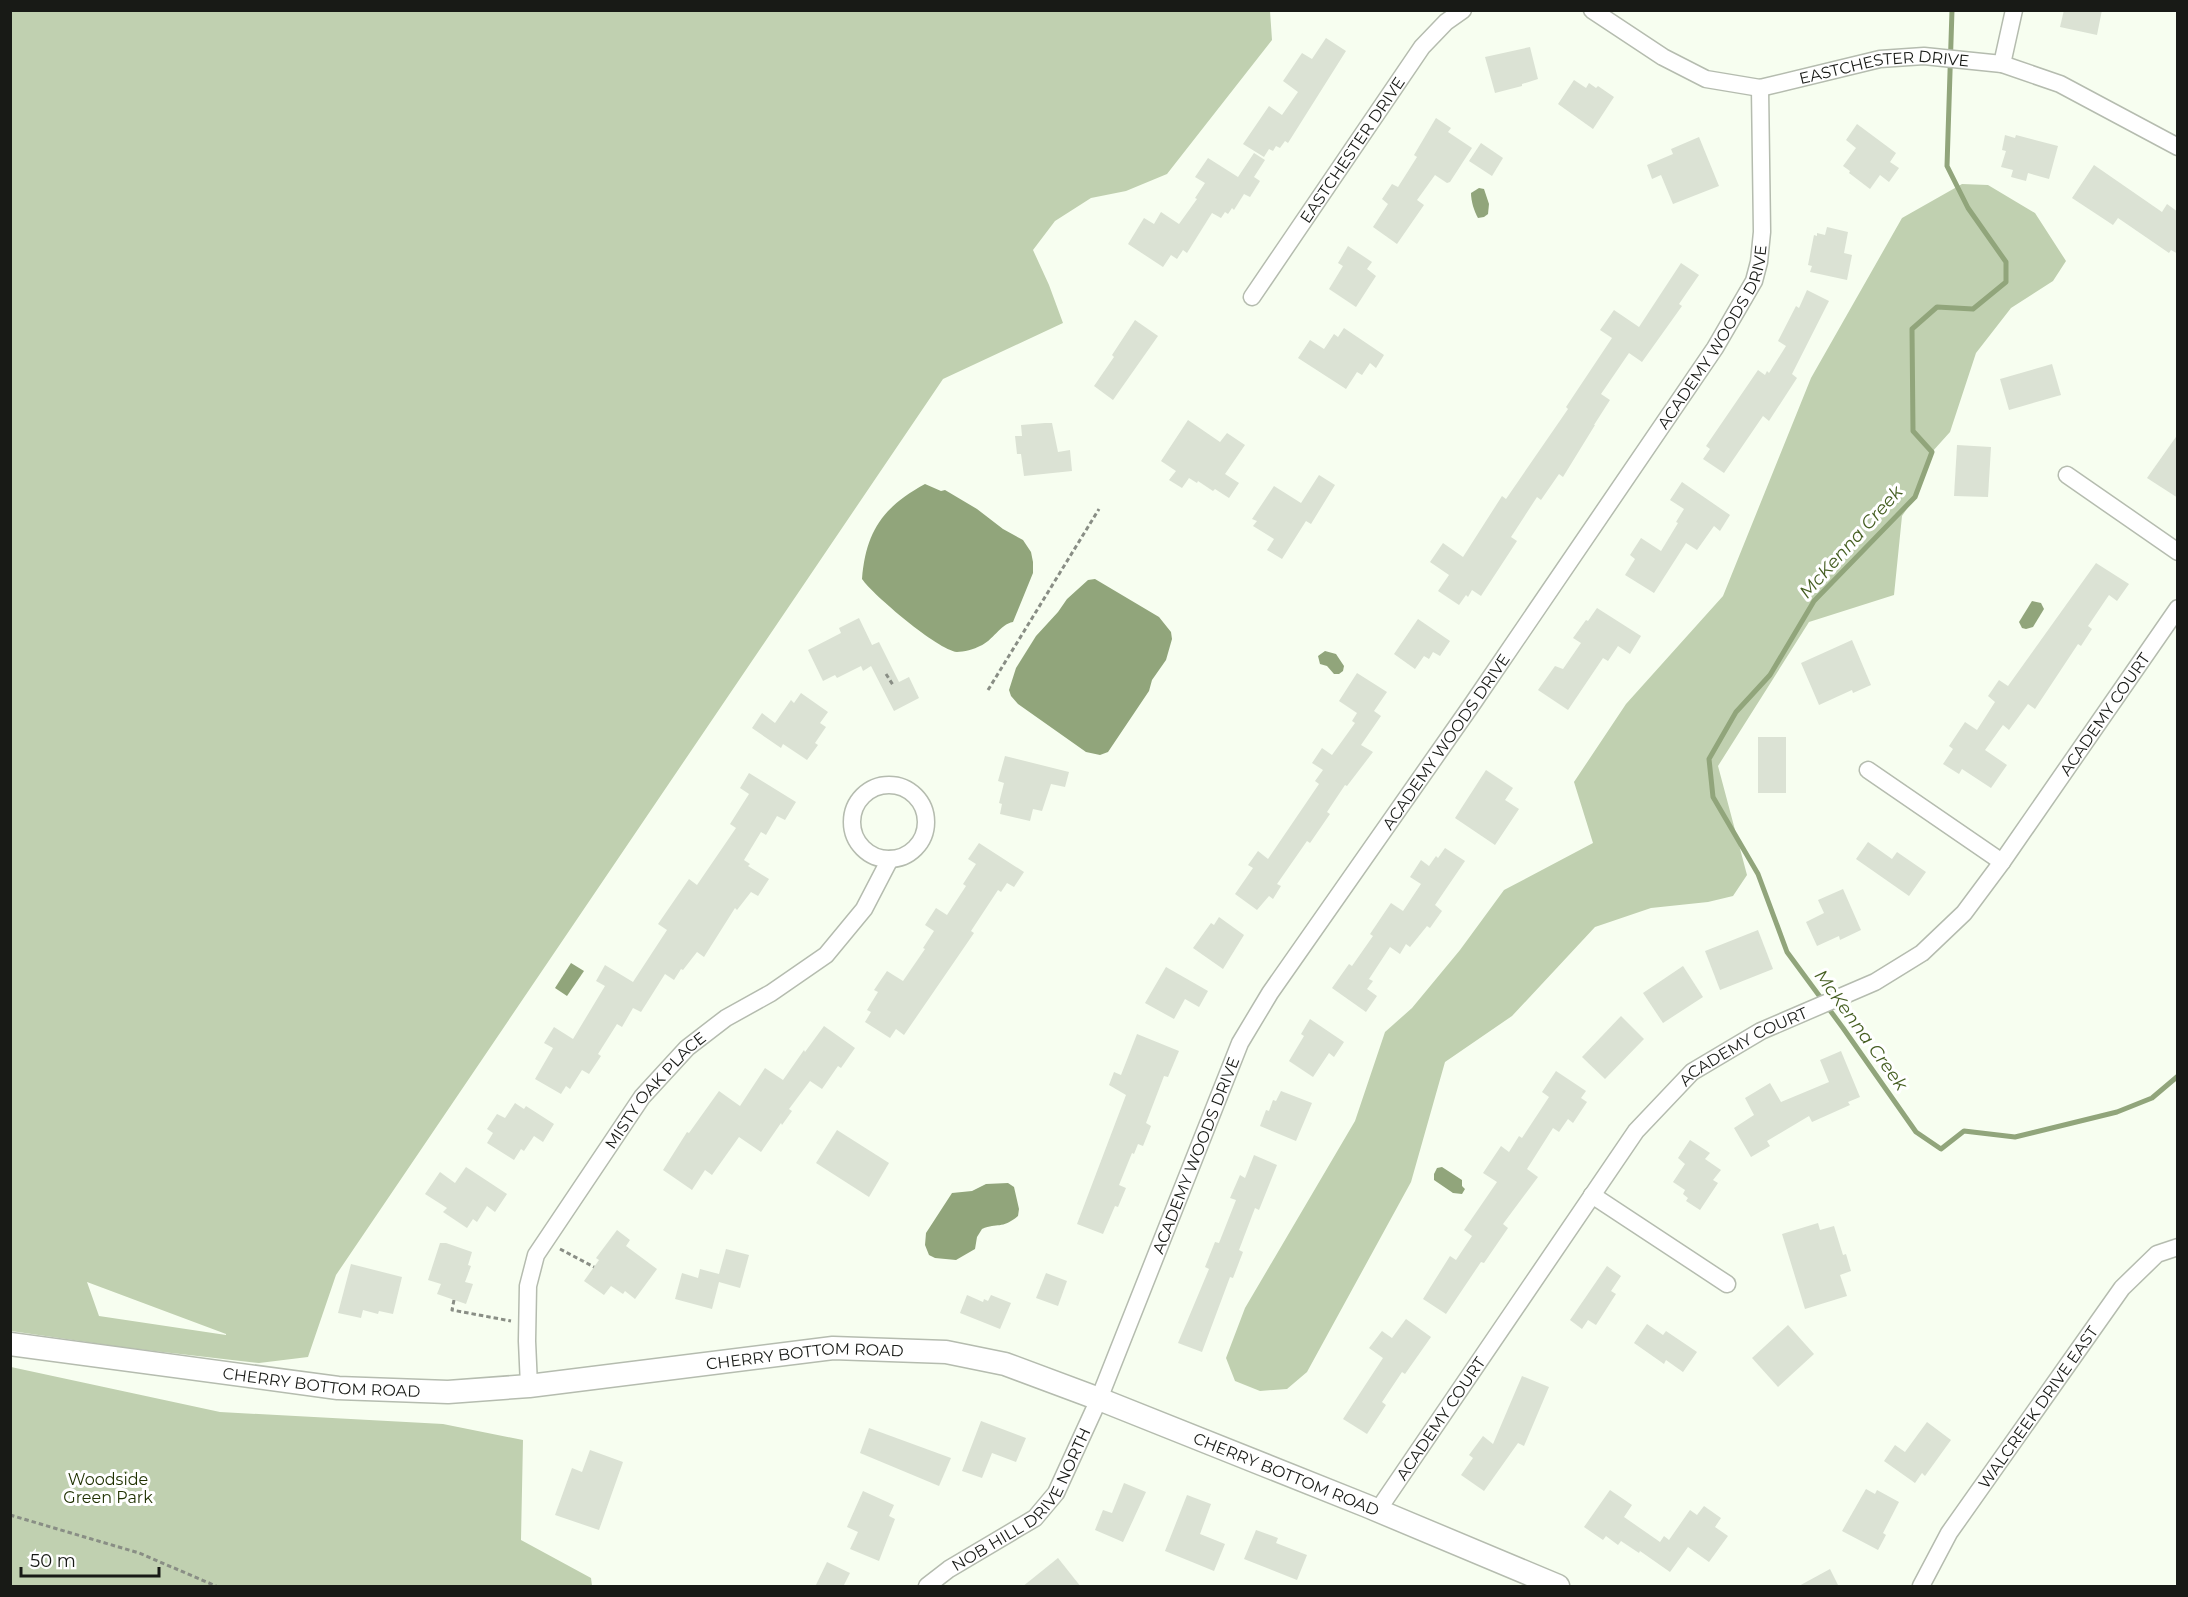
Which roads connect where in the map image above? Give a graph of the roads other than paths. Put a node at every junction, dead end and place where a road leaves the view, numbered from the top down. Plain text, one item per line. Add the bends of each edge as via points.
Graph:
1 (1463, 10) edge
2 (1592, 10) edge
3 (2014, 10) edge
4 (2002, 64) junction
5 (1760, 88) junction
6 (2178, 147) edge
7 (1252, 297) dead end
8 (2067, 475) dead end
9 (2178, 552) edge
10 (2178, 608) edge
11 (1868, 770) dead end
12 (890, 859) junction
13 (2002, 862) junction
14 (1592, 1195) junction
15 (2178, 1247) edge
16 (1726, 1284) dead end
17 (10, 1344) edge
18 (529, 1386) junction
19 (1099, 1399) junction
20 (1378, 1510) junction
21 (927, 1587) edge
22 (1558, 1587) edge
23 (1921, 1587) edge

1 - 7 street, EASTCHESTER DRIVE via 1422,47
2 - 5 street, EASTCHESTER DRIVE via 1706,79
3 - 4 street
4 - 5 street, EASTCHESTER DRIVE via 1924,57 1880,59
4 - 6 street, EASTCHESTER DRIVE via 2060,84
5 - 19 street, ACADEMY WOODS DRIVE via 1762,232 1754,281 1682,398 1267,998 1232,1062
8 - 9 street
10 - 13 street, ACADEMY COURT
11 - 13 street
12 - 12 street via 862,848 853,830 860,800 868,792 887,786 916,797 926,826 918,846
12 - 18 street, MISTY OAK PLACE via 864,909 826,955 726,1018 681,1052 642,1097 536,1255 528,1286
13 - 14 street, ACADEMY COURT via 1964,913 1922,953 1875,982 1761,1031 1692,1072 1636,1131
14 - 16 street
14 - 20 street, ACADEMY COURT
15 - 23 street, WALCREEK DRIVE EAST via 2157,1254 2122,1288 1949,1533
17 - 18 main road, CHERRY BOTTOM ROAD via 338,1388 448,1392
18 - 19 main road, CHERRY BOTTOM ROAD via 833,1348 946,1352 1005,1364
19 - 20 main road, CHERRY BOTTOM ROAD
19 - 21 street, NOB HILL DRIVE NORTH via 1056,1493 1035,1518 949,1569
20 - 22 main road, CHERRY BOTTOM ROAD

